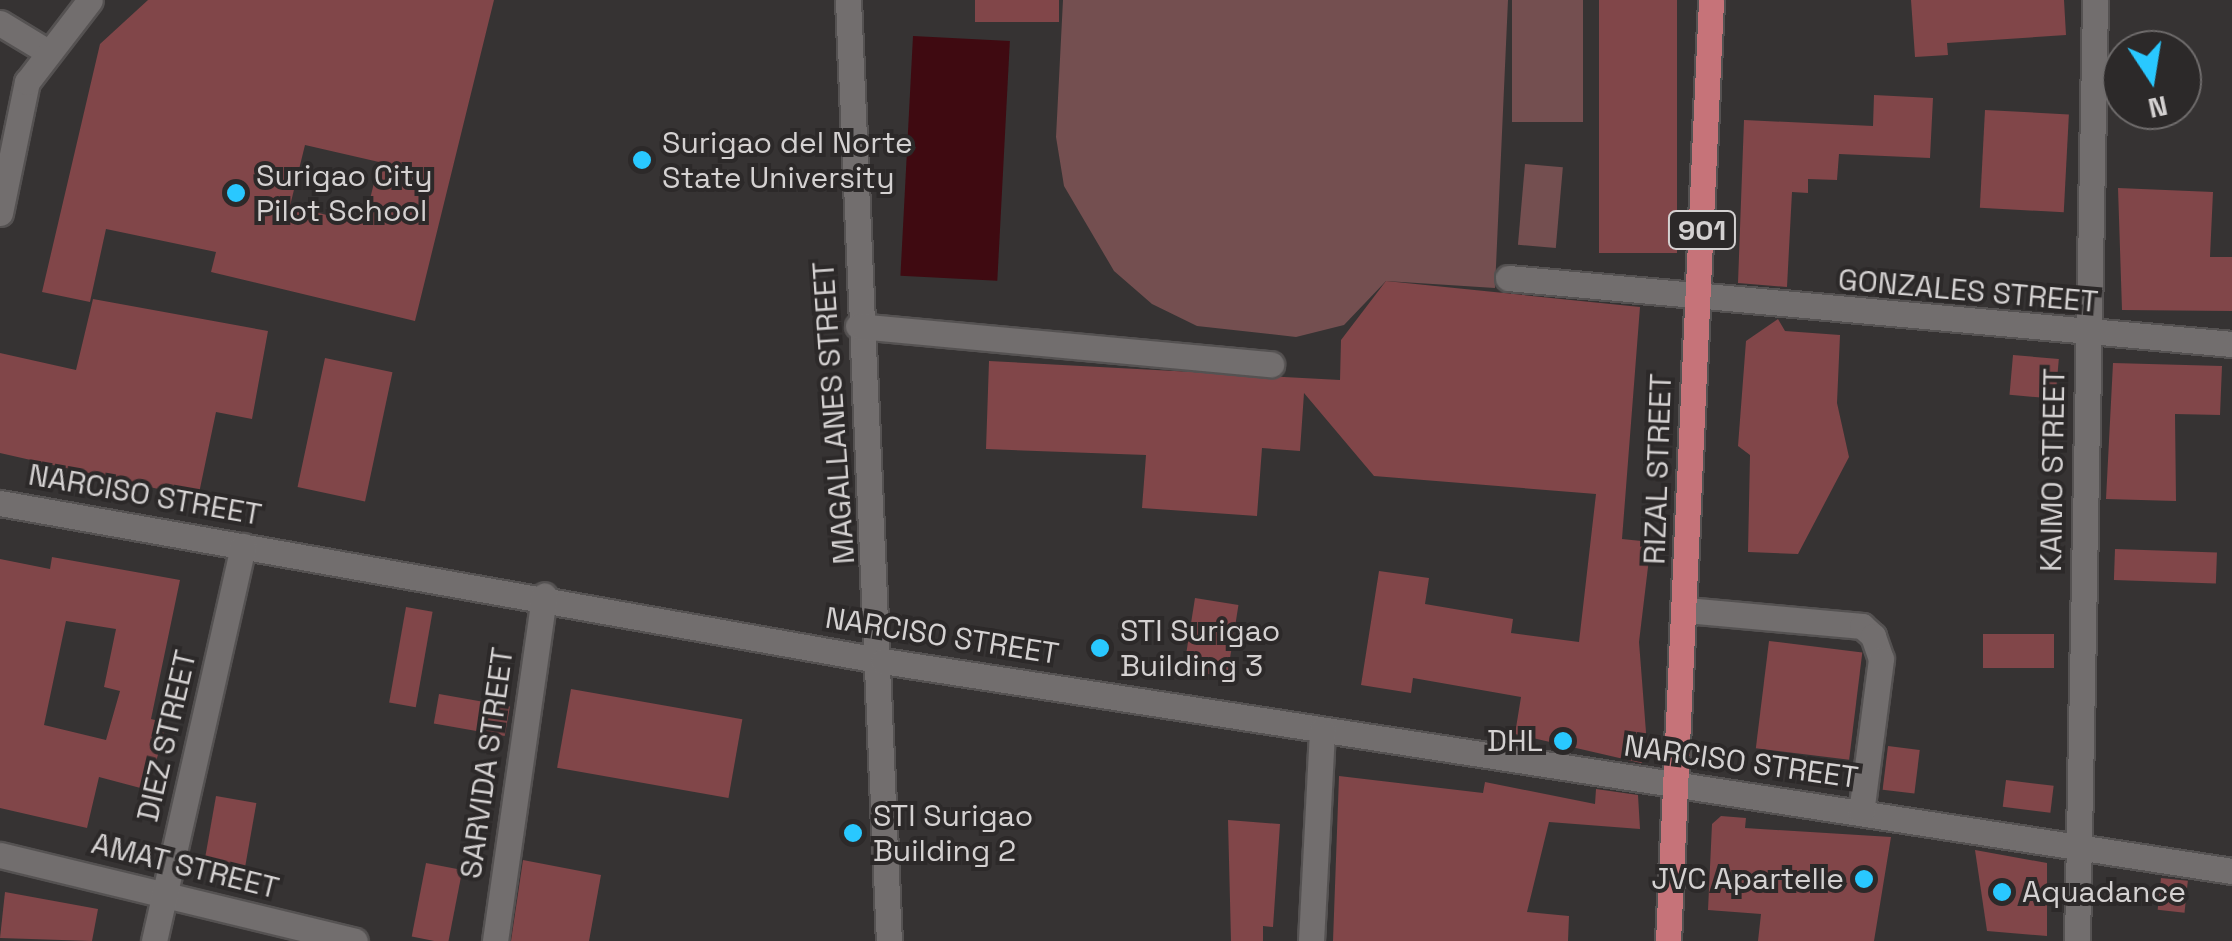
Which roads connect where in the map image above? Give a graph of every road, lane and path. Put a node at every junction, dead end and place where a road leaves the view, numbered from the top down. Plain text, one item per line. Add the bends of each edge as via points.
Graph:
1 (90, 0) edge
2 (848, 0) edge
3 (1711, 0) edge
4 (2095, 0) edge
5 (0, 23) edge
6 (43, 49) junction
7 (0, 213) edge
8 (1508, 278) dead end
9 (1699, 298) junction
10 (858, 326) junction
11 (2089, 336) junction
12 (2232, 344) edge
13 (1271, 364) dead end
14 (0, 503) edge
15 (243, 546) junction
16 (544, 595) junction
17 (1686, 610) junction
18 (883, 661) junction
19 (1322, 730) junction
20 (1675, 786) junction
21 (1862, 813) junction
22 (2078, 848) junction
23 (0, 856) edge
24 (2232, 871) edge
25 (165, 894) junction
26 (154, 941) edge
27 (355, 941) edge
28 (495, 941) edge
29 (889, 941) edge
30 (1311, 941) edge
31 (1668, 941) edge
32 (2077, 941) edge

1 - 6 street
2 - 10 street, MAGALLANES STREET
3 - 9 main road, RIZAL STREET / 901
4 - 11 street, KAIMO STREET
5 - 6 street
6 - 7 street
8 - 9 street, GONZALES STREET
9 - 11 street, GONZALES STREET
9 - 17 main road, RIZAL STREET / 901
10 - 13 street
10 - 18 street, MAGALLANES STREET
11 - 12 street, GONZALES STREET
11 - 22 street, KAIMO STREET
14 - 15 street, NARCISO STREET
15 - 16 street, NARCISO STREET
15 - 25 street, DIEZ STREET
16 - 18 street, NARCISO STREET
16 - 28 street, SARVIDA STREET
17 - 20 main road, RIZAL STREET / 901
17 - 21 street via 1862,626 1873,636 1881,659
18 - 19 street, NARCISO STREET
18 - 29 street, MAGALLANES STREET
19 - 20 street, NARCISO STREET
19 - 30 street
20 - 21 street, NARCISO STREET
20 - 31 main road, RIZAL STREET / 901
21 - 22 street, NARCISO STREET
22 - 24 street, NARCISO STREET
22 - 32 street, KAIMO STREET
23 - 25 street, AMAT STREET
25 - 26 street, DIEZ STREET
25 - 27 street, AMAT STREET

